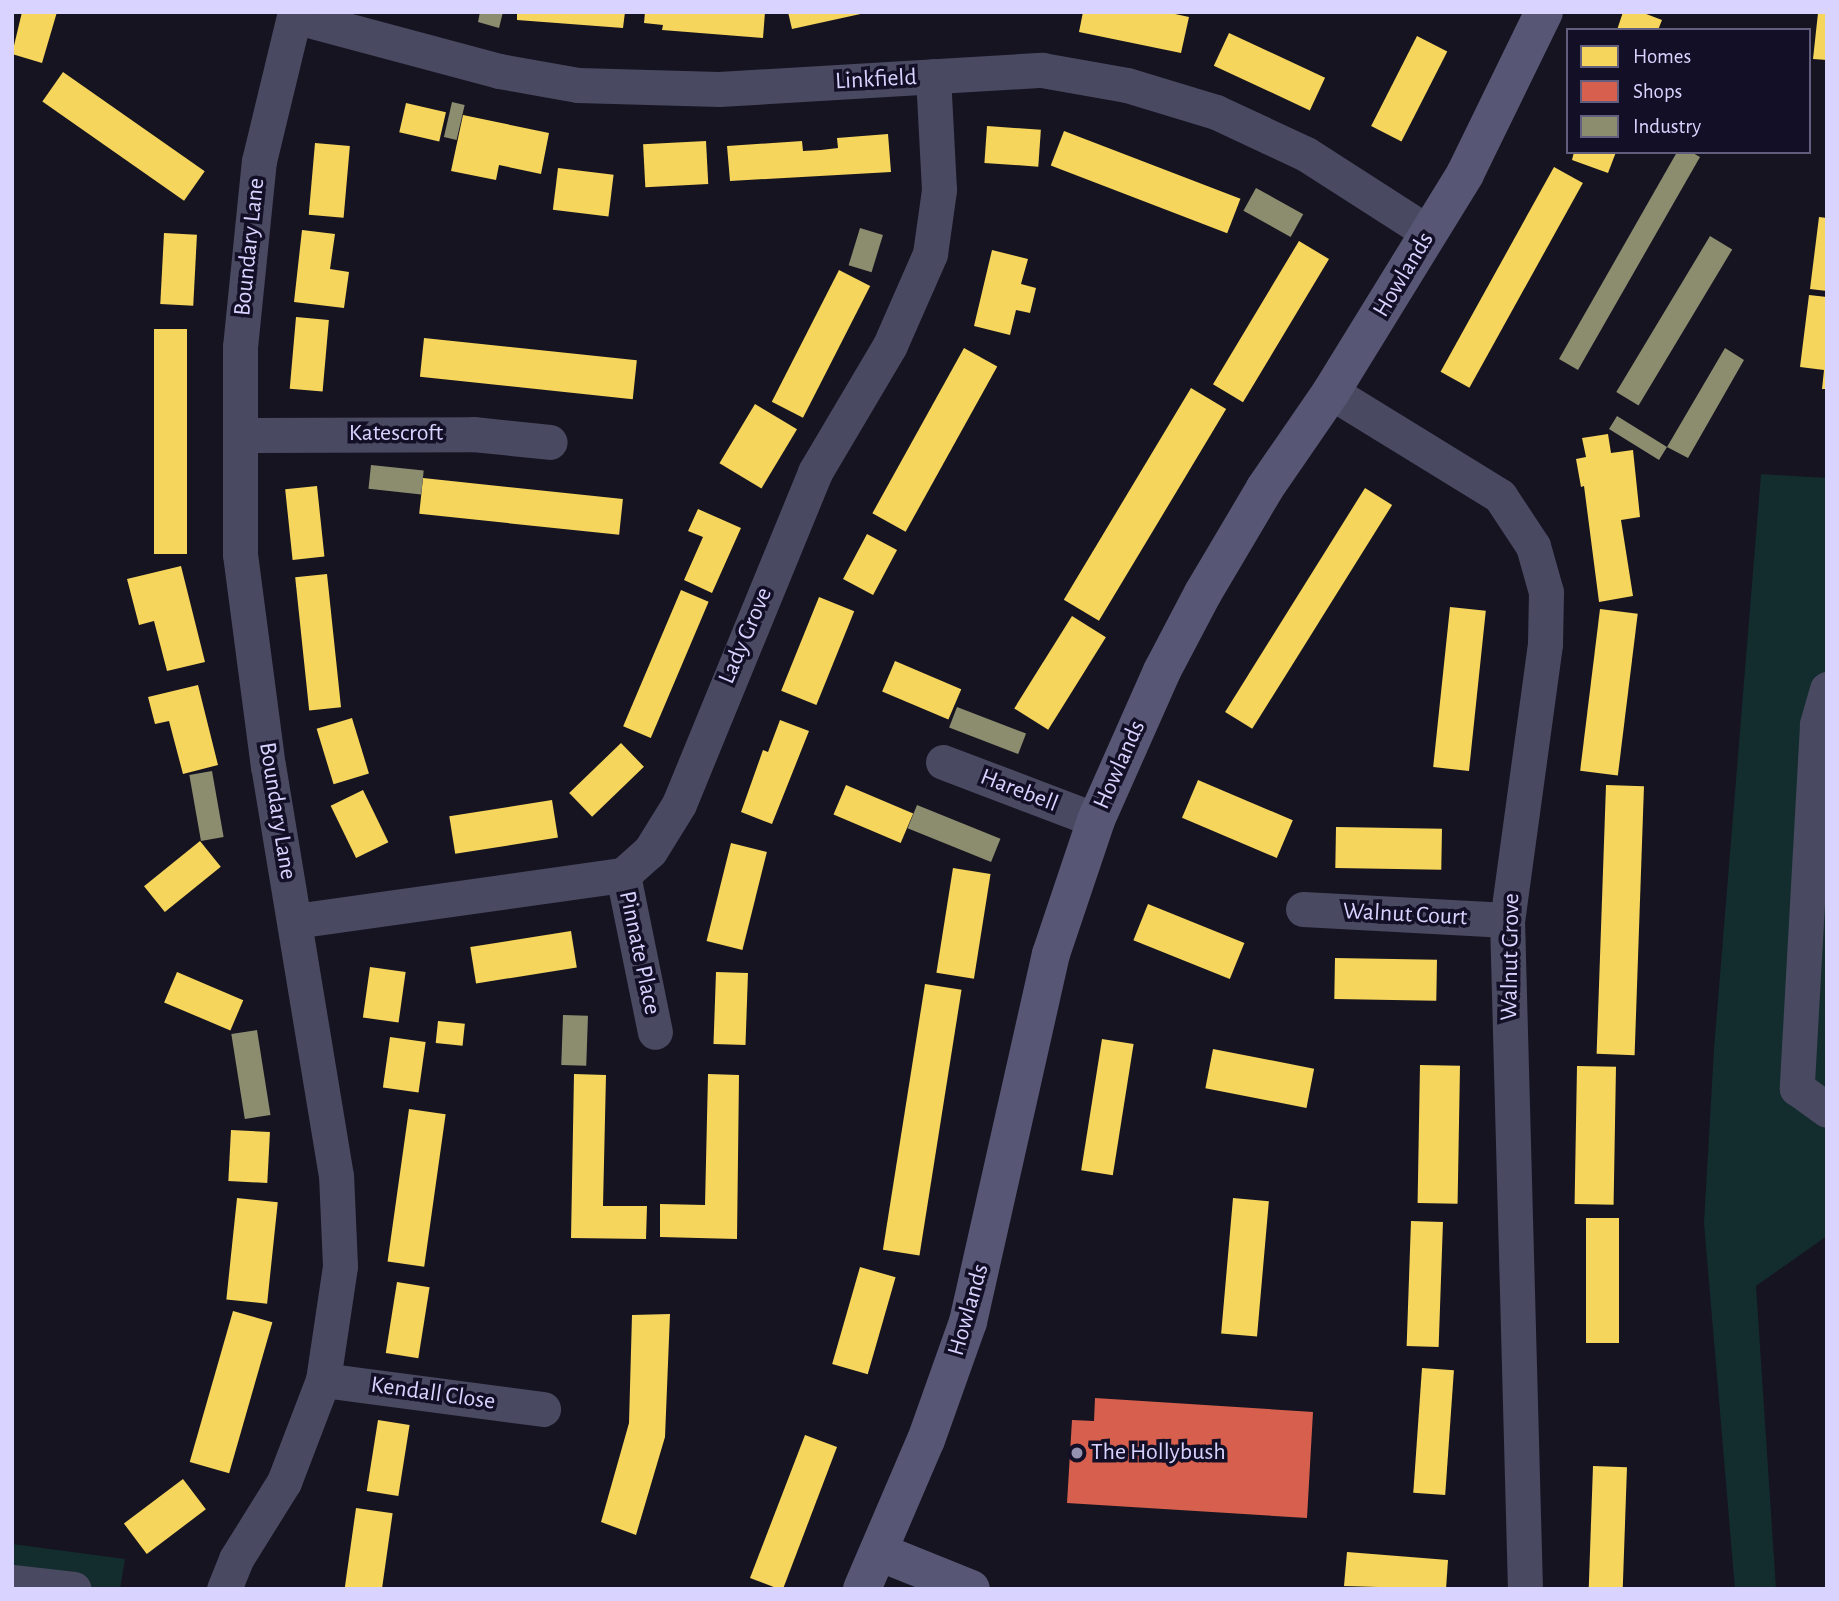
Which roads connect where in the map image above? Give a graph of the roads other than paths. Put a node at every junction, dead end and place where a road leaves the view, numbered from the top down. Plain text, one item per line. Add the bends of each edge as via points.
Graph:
1 (1544, 12) edge
2 (294, 14) edge
3 (933, 76) junction
4 (1429, 233) junction
5 (1331, 392) junction
6 (242, 435) junction
7 (550, 442) dead end
8 (1827, 689) edge
9 (943, 762) dead end
10 (1096, 820) junction
11 (623, 874) junction
12 (1303, 909) dead end
13 (1507, 920) junction
14 (295, 921) junction
15 (655, 1032) dead end
16 (1827, 1110) edge
17 (323, 1380) junction
18 (543, 1409) dead end
19 (879, 1552) junction
20 (12, 1582) edge
21 (74, 1589) edge
22 (224, 1589) edge
23 (862, 1589) edge
24 (971, 1589) edge
25 (1525, 1589) edge

1 - 4 street, Howlands via 1465,174
2 - 3 street, Linkfield via 499,71 578,85 719,89
2 - 6 street, Boundary Lane via 259,160 240,347
3 - 4 street, Linkfield via 1042,70 1127,85 1216,112 1306,155
3 - 11 street, Lady Grove via 939,190 930,254 890,345 815,472 679,804 650,851
4 - 5 street, Howlands
5 - 10 street, Howlands via 1265,488 1203,593 1162,671
5 - 13 street, Walnut Grove via 1500,496 1533,546 1546,592 1545,643
6 - 7 street, Katescroft via 474,434
6 - 14 street, Boundary Lane via 240,554 268,767
8 - 16 street via 1817,725 1797,1088
9 - 10 street, Harebell
10 - 19 street, Howlands via 1051,954 968,1322
11 - 14 street
11 - 15 street, Pinnate Place
12 - 13 street, Walnut Court
13 - 25 street, Walnut Grove
14 - 17 street, Boundary Lane via 335,1176 340,1266
17 - 18 street, Kendall Close
17 - 22 street, Boundary Lane via 284,1482 236,1559
19 - 23 street, Howlands
19 - 24 street
20 - 21 street

